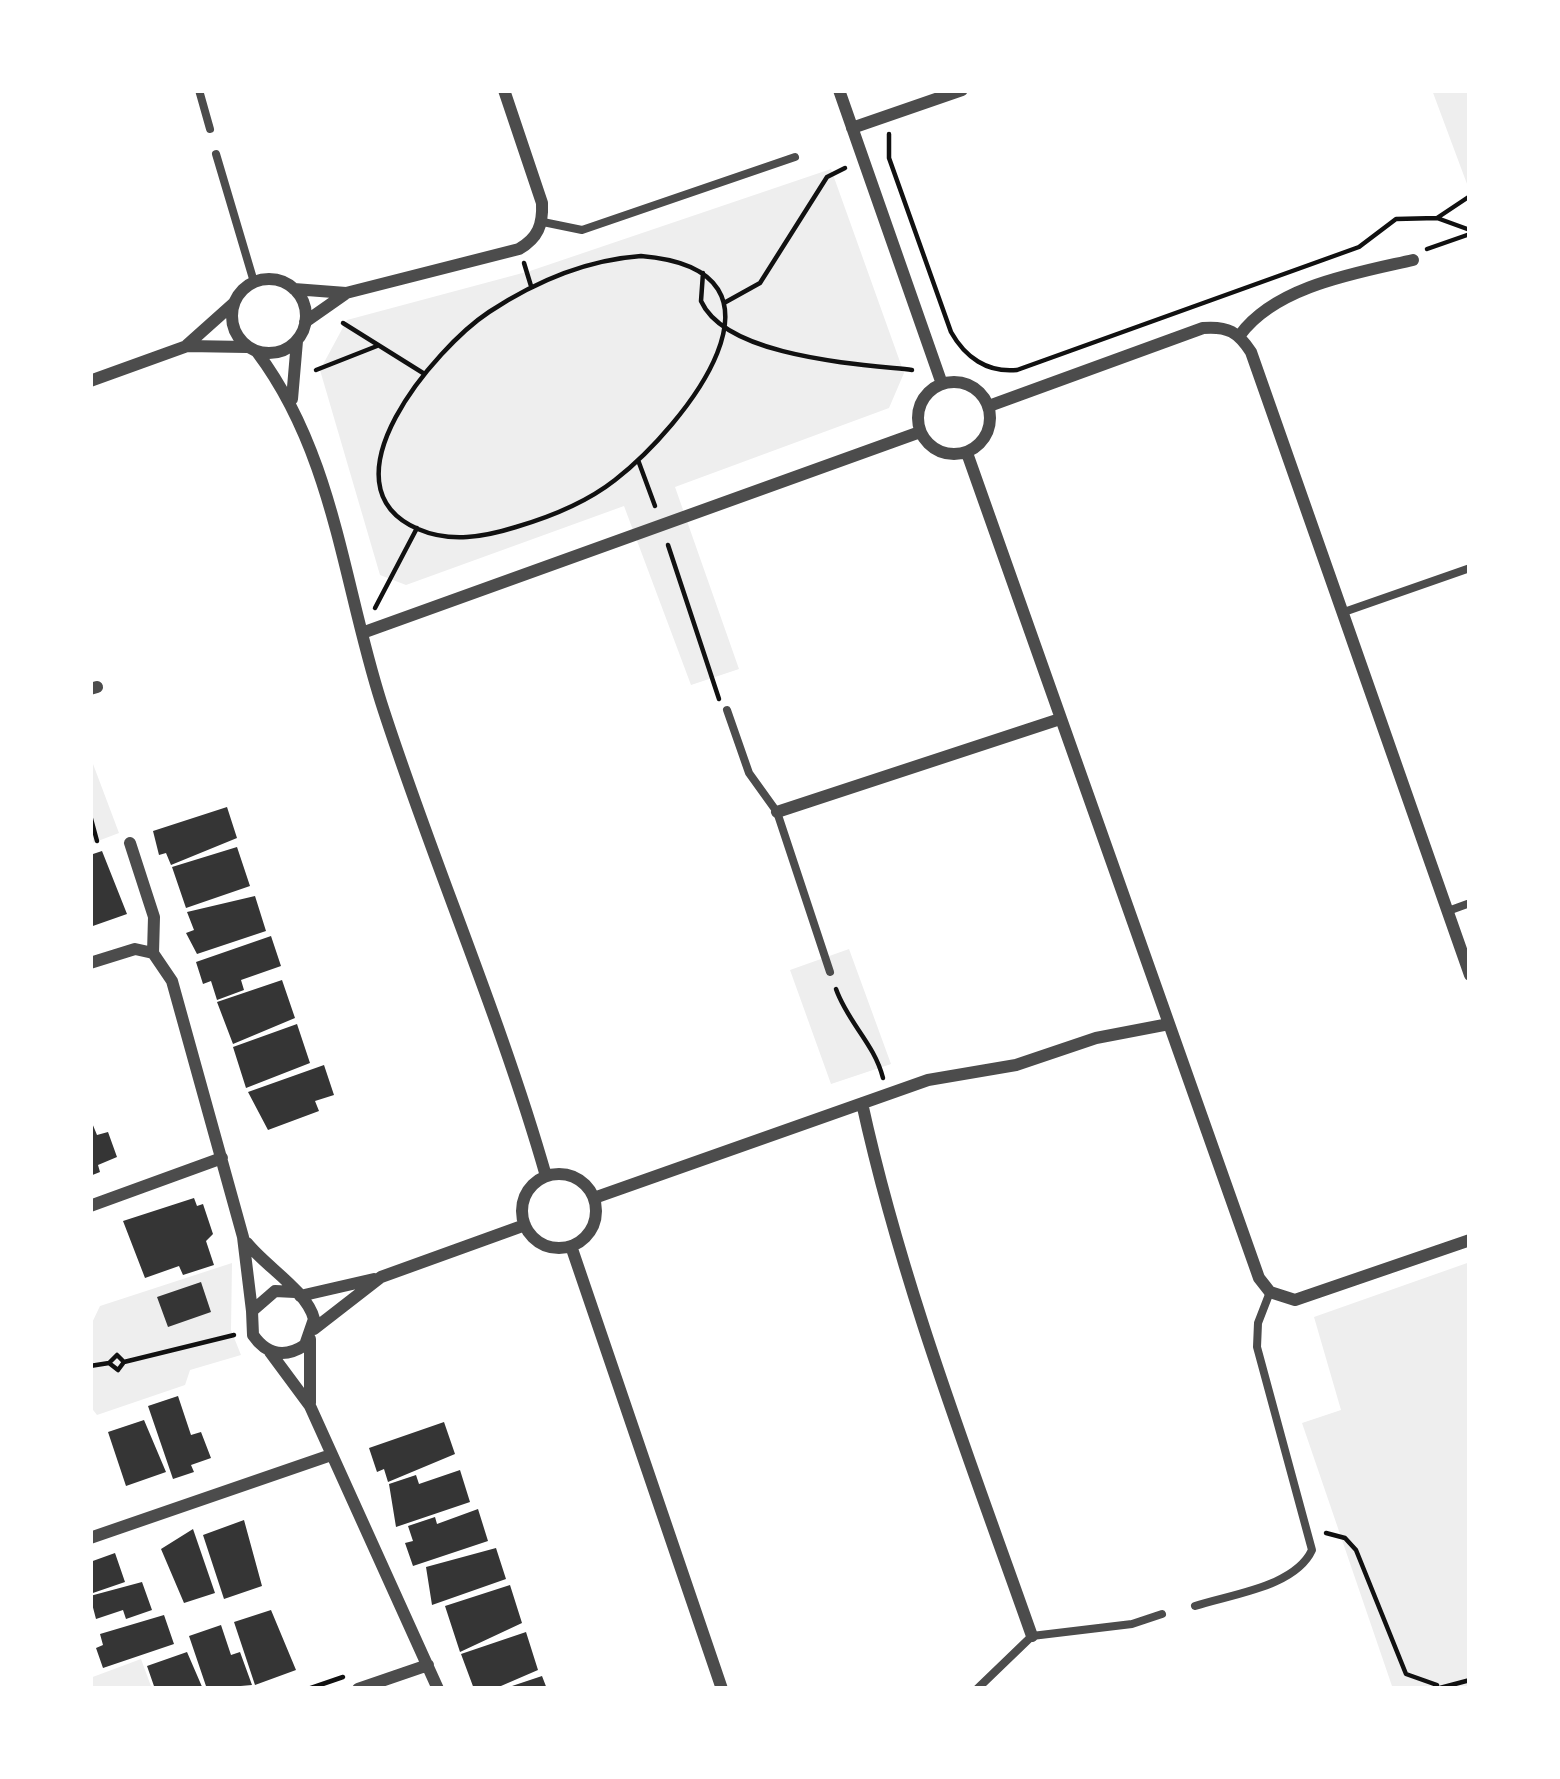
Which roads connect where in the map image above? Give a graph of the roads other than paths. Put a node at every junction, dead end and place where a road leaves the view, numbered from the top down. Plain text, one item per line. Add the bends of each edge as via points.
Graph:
1 (199, 90) edge
2 (504, 90) edge
3 (839, 90) edge
4 (962, 90) edge
5 (210, 128) dead end
6 (852, 128) junction
7 (216, 154) dead end
8 (795, 157) dead end
9 (543, 222) junction
10 (1413, 260) road end
11 (254, 282) junction
12 (294, 289) junction
13 (346, 293) junction
14 (234, 302) junction
15 (305, 322) junction
16 (1240, 334) junction
17 (297, 340) junction
18 (187, 346) junction
19 (252, 349) junction
20 (90, 381) edge
21 (942, 384) junction
22 (292, 400) junction
23 (989, 406) junction
24 (920, 432) junction
25 (967, 453) junction
26 (1470, 568) edge
27 (1342, 613) junction
28 (362, 633) junction
29 (727, 710) road end
30 (1060, 719) junction
31 (777, 812) junction
32 (130, 843) dead end
33 (1470, 904) edge
34 (1448, 911) junction
35 (153, 953) junction
36 (90, 963) edge
37 (830, 972) road end
38 (1470, 975) edge
39 (1169, 1024) junction
40 (862, 1102) junction
41 (222, 1158) junction
42 (546, 1176) junction
43 (594, 1198) junction
44 (90, 1206) edge
45 (525, 1225) junction
46 (243, 1237) junction
47 (1470, 1240) edge
48 (571, 1246) junction
49 (381, 1277) junction
50 (1270, 1292) junction
51 (298, 1294) junction
52 (252, 1311) junction
53 (312, 1333) junction
54 (270, 1352) junction
55 (310, 1406) junction
56 (331, 1455) junction
57 (90, 1538) edge
58 (1195, 1606) dead end
59 (1162, 1614) dead end
60 (1032, 1636) junction
61 (428, 1665) junction
62 (358, 1689) edge
63 (438, 1689) edge
64 (722, 1689) edge
65 (977, 1689) edge

1 - 5 lane
2 - 9 street
3 - 6 street
4 - 6 street
6 - 21 street
7 - 11 lane
8 - 9 lane via 582,230
9 - 13 street via 522,248
10 - 16 street via 1276,302
11 - 12 street
11 - 14 street
12 - 13 street
12 - 15 street
13 - 15 street
14 - 18 street
14 - 19 street via 233,327
15 - 17 street
16 - 23 street via 1203,328
16 - 27 street
17 - 19 street via 280,352
17 - 22 street
18 - 19 street
18 - 20 street
19 - 22 street
21 - 23 street via 968,384
21 - 24 street via 920,406
22 - 28 street via 327,492
23 - 25 street via 989,431
24 - 25 street via 942,453
24 - 28 street
25 - 30 street
26 - 27 lane
27 - 34 street
28 - 42 street
29 - 31 lane via 748,773
30 - 31 street
30 - 39 street
31 - 37 lane
32 - 35 street via 154,917
33 - 34 lane
34 - 38 street
35 - 36 street via 135,949
35 - 41 street via 172,981
39 - 40 street
39 - 50 street
40 - 43 street
40 - 60 street via 917,1310
41 - 44 street
41 - 46 street
42 - 43 street via 568,1175
42 - 45 street via 528,1191
43 - 48 street via 595,1221
45 - 48 street via 548,1247
45 - 49 street
46 - 51 street
46 - 52 street
47 - 50 street via 1309,1298
48 - 64 street
49 - 51 street
49 - 53 street
50 - 58 lane via 1257,1347 1311,1536 1304,1566
51 - 52 street via 274,1291
51 - 53 street via 312,1310
52 - 54 street via 253,1335
53 - 54 street via 288,1354
53 - 55 street
54 - 55 street
55 - 56 street
56 - 57 street
56 - 61 street
59 - 60 lane
60 - 65 lane
61 - 62 street
61 - 63 street

